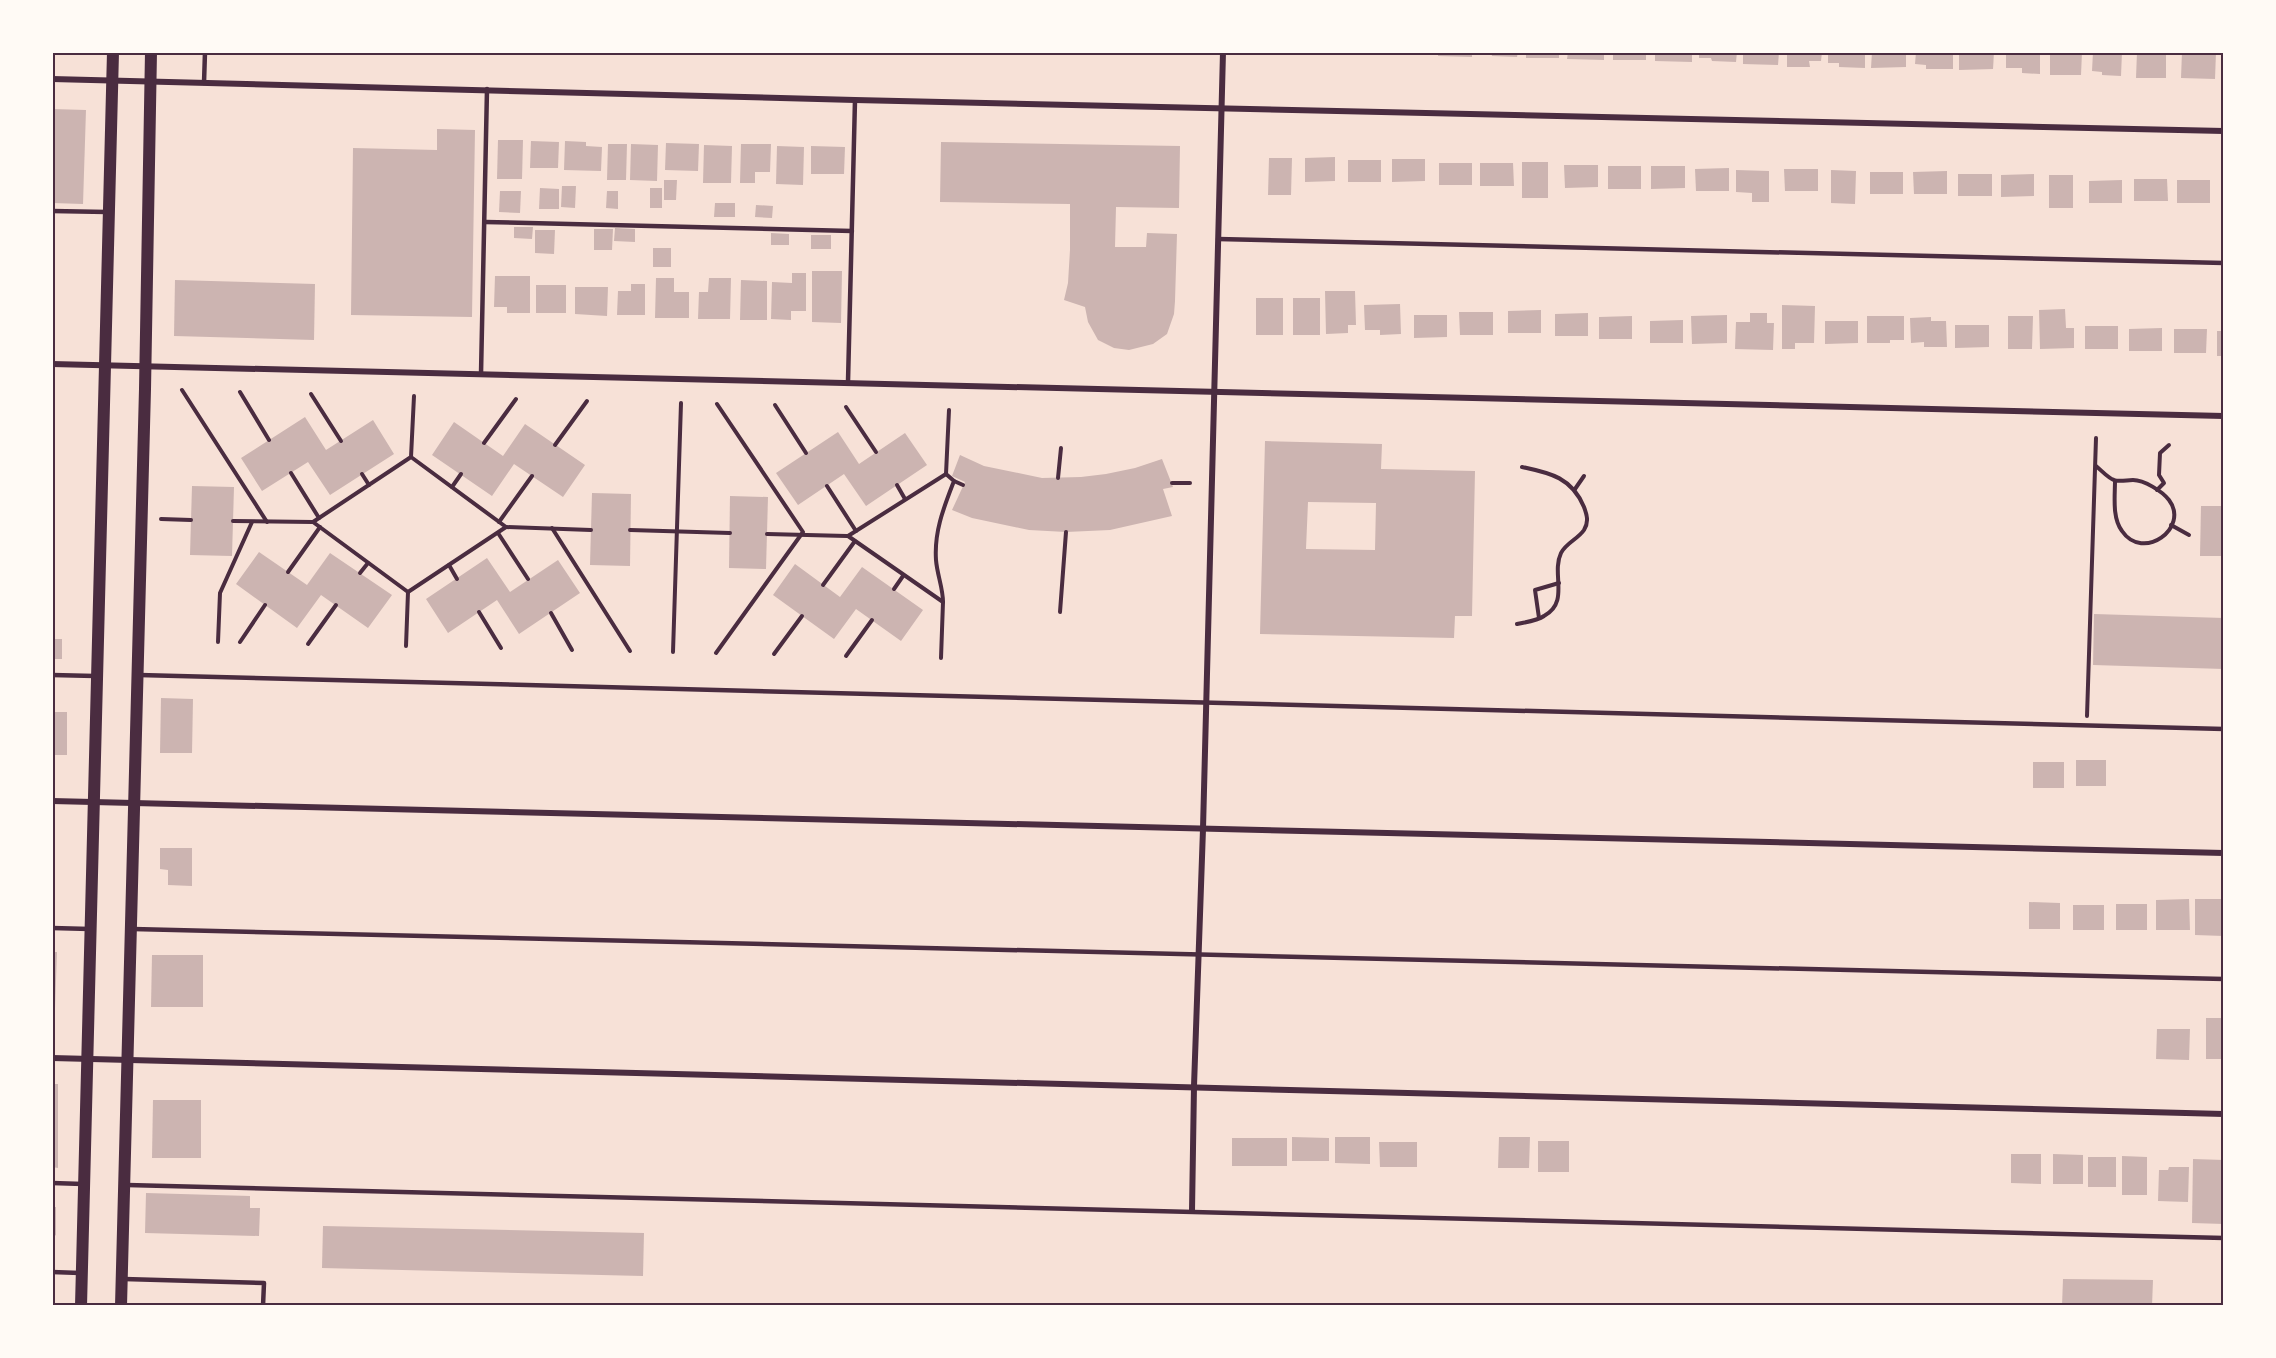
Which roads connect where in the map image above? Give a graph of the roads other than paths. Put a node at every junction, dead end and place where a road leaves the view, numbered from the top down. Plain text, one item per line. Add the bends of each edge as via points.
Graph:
1 (113, 52) edge
2 (151, 52) edge
3 (205, 52) edge
4 (1223, 52) edge
5 (52, 79) edge
6 (112, 80) junction
7 (151, 82) junction
8 (204, 83) junction
9 (487, 89) junction
10 (855, 100) junction
11 (1221, 107) junction
12 (2223, 131) edge
13 (52, 211) edge
14 (109, 213) junction
15 (484, 222) junction
16 (852, 231) junction
17 (1218, 239) junction
18 (2223, 263) edge
19 (52, 364) edge
20 (105, 366) junction
21 (145, 366) junction
22 (481, 374) junction
23 (848, 382) junction
24 (1214, 390) junction
25 (2223, 416) edge
26 (52, 675) edge
27 (137, 675) junction
28 (98, 676) junction
29 (1206, 703) junction
30 (2223, 729) edge
31 (52, 801) edge
32 (94, 802) junction
33 (133, 804) junction
34 (1203, 829) junction
35 (2223, 853) edge
36 (52, 928) edge
37 (90, 929) junction
38 (130, 929) junction
39 (1198, 954) junction
40 (2223, 979) edge
41 (52, 1058) edge
42 (86, 1059) junction
43 (127, 1059) junction
44 (1194, 1086) junction
45 (2223, 1114) edge
46 (52, 1183) edge
47 (83, 1184) junction
48 (124, 1185) junction
49 (1192, 1211) junction
50 (2223, 1238) edge
51 (52, 1272) edge
52 (82, 1273) junction
53 (121, 1279) junction
54 (81, 1305) edge
55 (121, 1305) edge
56 (263, 1305) edge

1 - 6 main road
2 - 7 main road
3 - 8 lane
4 - 11 street
5 - 6 street
6 - 7 street
6 - 14 main road
7 - 8 street
7 - 21 main road
8 - 9 street
9 - 10 street
9 - 15 lane
10 - 11 street
10 - 16 lane
11 - 12 street
11 - 17 street
13 - 14 lane
14 - 20 main road
15 - 16 lane
15 - 22 lane
16 - 23 lane
17 - 18 lane
17 - 24 street
19 - 20 street
20 - 21 street
20 - 28 main road
21 - 22 street
21 - 27 main road
22 - 23 street
23 - 24 street
24 - 25 street
24 - 29 street
26 - 28 lane
27 - 29 lane
27 - 33 main road
28 - 32 main road
29 - 30 lane
29 - 34 street
31 - 32 street
32 - 33 street
32 - 37 main road
33 - 34 street
33 - 38 main road
34 - 35 street
34 - 39 street
36 - 37 lane
37 - 42 main road
38 - 39 lane
38 - 43 main road
39 - 40 lane
39 - 44 street
41 - 42 street
42 - 43 street
42 - 47 main road
43 - 44 street
43 - 48 main road
44 - 45 street
44 - 49 street
46 - 47 lane
47 - 52 main road
48 - 49 lane
48 - 53 main road
49 - 50 lane
51 - 52 lane
52 - 54 main road
53 - 55 main road
53 - 56 lane via 264,1283

